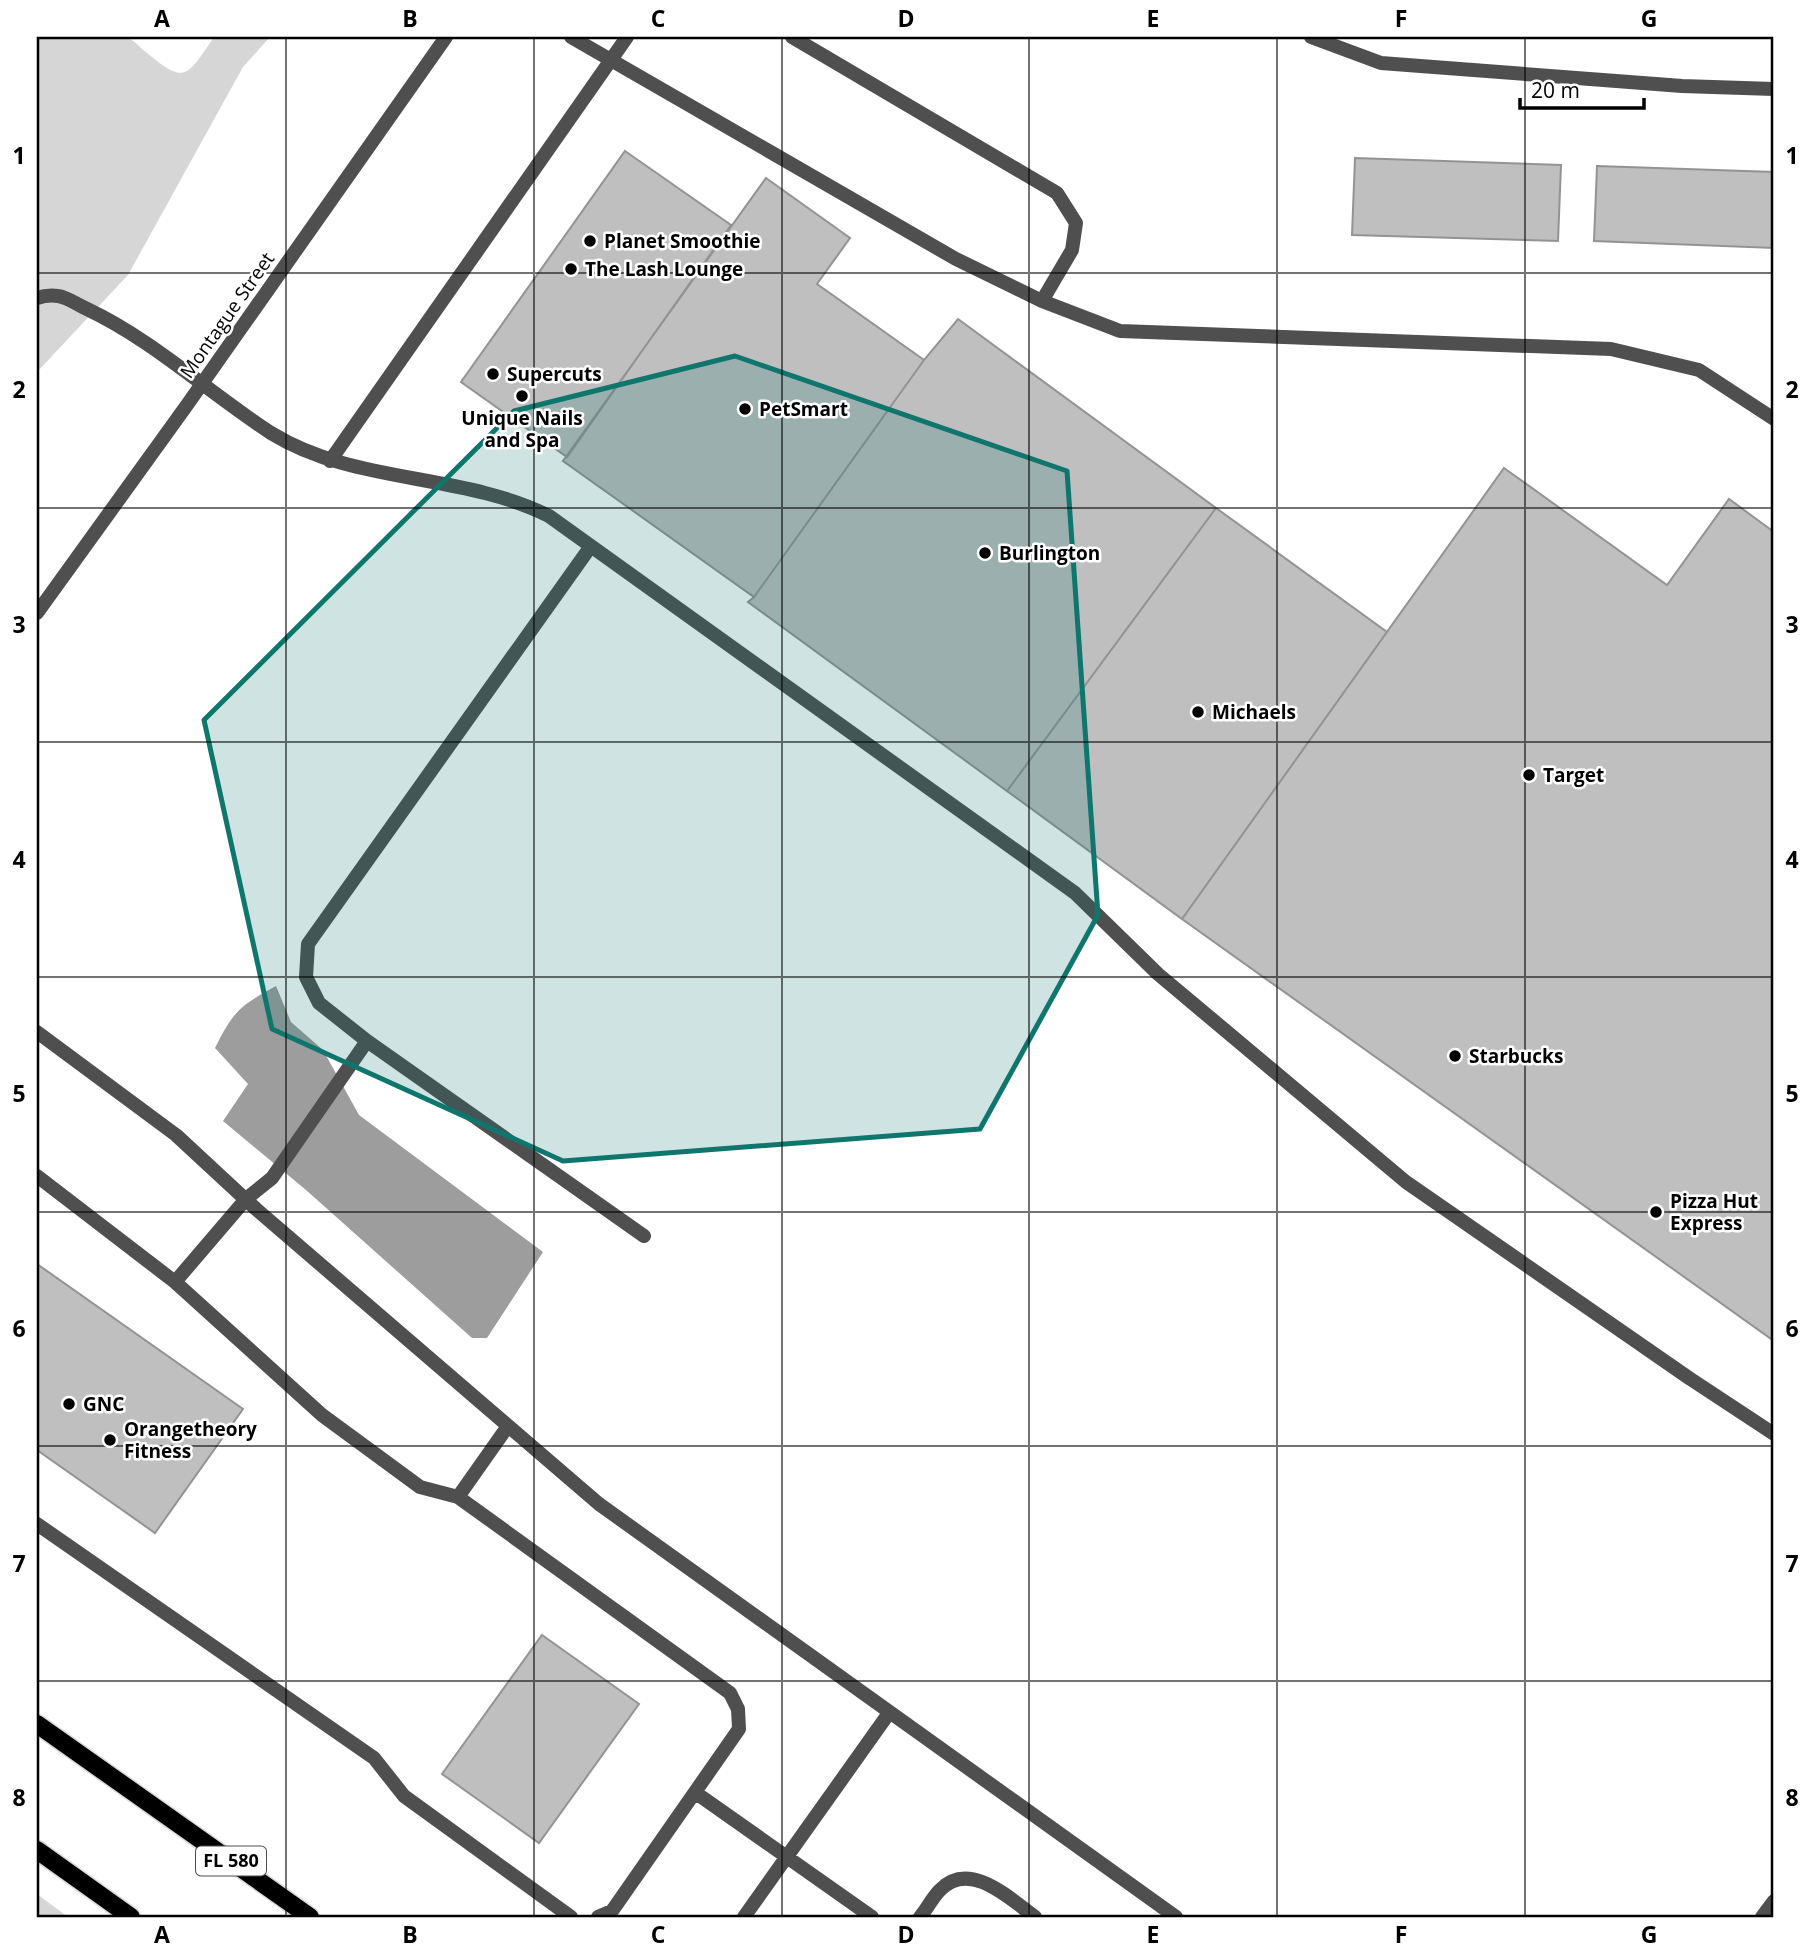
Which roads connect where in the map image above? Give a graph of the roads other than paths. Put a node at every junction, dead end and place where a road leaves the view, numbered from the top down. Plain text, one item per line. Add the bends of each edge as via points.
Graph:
1 (446, 37) edge
2 (571, 37) edge
3 (627, 37) edge
4 (792, 37) edge
5 (1311, 37) edge
6 (610, 59) junction
7 (1774, 89) edge
8 (37, 298) edge
9 (1042, 301) junction
10 (201, 385) junction
11 (1774, 419) edge
12 (330, 461) junction
13 (591, 546) junction
14 (37, 613) edge
15 (37, 1032) edge
16 (367, 1041) junction
17 (37, 1177) edge
18 (246, 1199) junction
19 (645, 1236) dead end
20 (174, 1282) junction
21 (508, 1426) junction
22 (1774, 1434) edge
23 (458, 1497) junction
24 (37, 1524) edge
25 (889, 1713) junction
26 (37, 1724) edge
27 (696, 1793) junction
28 (37, 1850) edge
29 (787, 1857) junction
30 (1774, 1901) edge
31 (131, 1917) edge
32 (310, 1917) edge
33 (571, 1917) edge
34 (598, 1917) edge
35 (744, 1917) edge
36 (872, 1917) edge
37 (920, 1917) edge
38 (1035, 1917) edge
39 (1176, 1917) edge
40 (1762, 1917) edge

1 - 10 street, Montague Street
2 - 6 street
3 - 6 street
4 - 9 street via 1057,193 1076,223 1072,250
5 - 7 street via 1381,63
6 - 9 street via 956,259
6 - 12 street
8 - 10 street via 60,296 119,324
9 - 11 street via 1120,331 1611,349 1699,370
10 - 12 street via 299,449
10 - 14 street, Montague Street
12 - 13 street via 492,493 549,516
13 - 16 street via 308,944 306,977 318,1003
13 - 22 street via 1075,893 1158,974 1406,1182
15 - 18 street via 176,1135
16 - 18 street via 272,1178
16 - 19 street
17 - 20 street
18 - 20 street
18 - 21 street
20 - 23 street via 322,1415 420,1487
21 - 23 street
21 - 25 street via 599,1504
23 - 27 street via 730,1693 738,1709 739,1729
24 - 33 street via 374,1758 404,1796
25 - 29 street
25 - 39 street
26 - 32 main road, FL 580
27 - 29 street
27 - 34 street via 612,1911
28 - 31 main road
29 - 35 street
29 - 36 street
30 - 40 street
37 - 38 street via 941,1889 961,1879 984,1880

